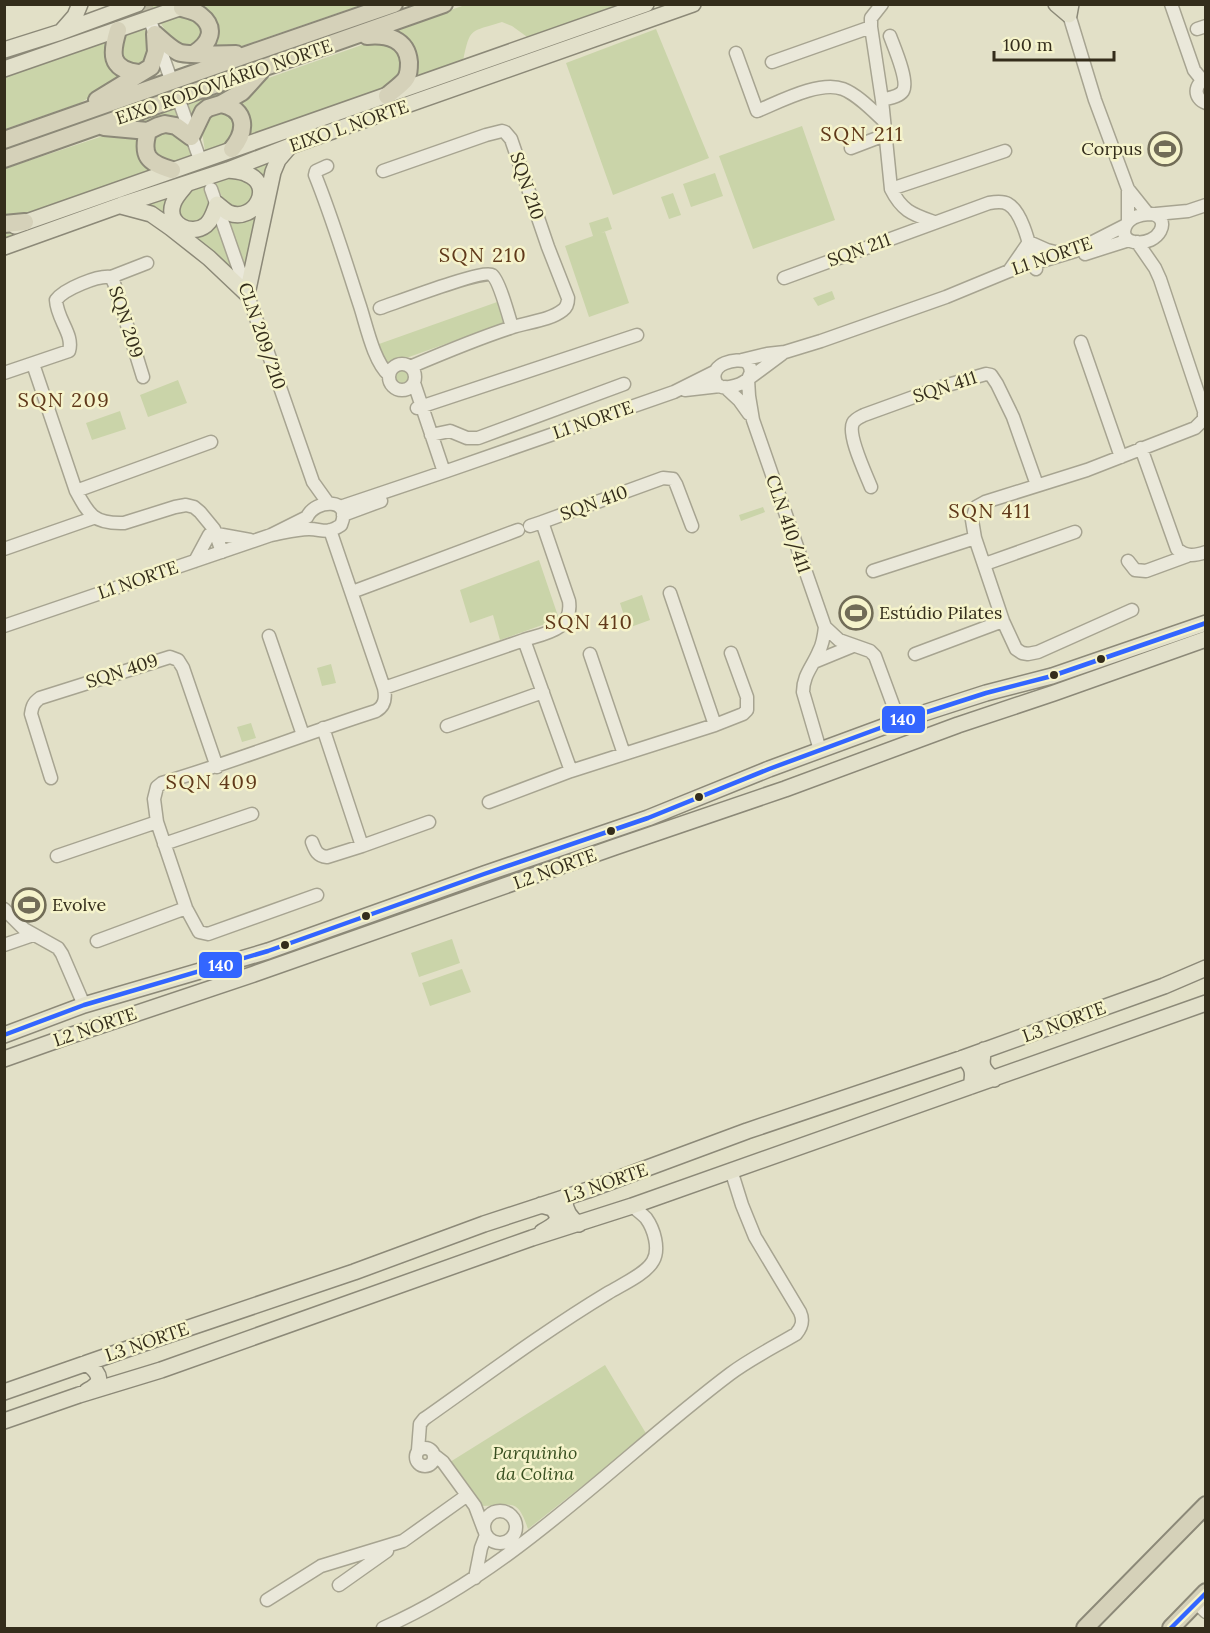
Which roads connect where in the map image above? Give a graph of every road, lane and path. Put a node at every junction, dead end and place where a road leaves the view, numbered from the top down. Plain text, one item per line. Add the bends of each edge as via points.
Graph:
1 (80, 4) edge
2 (107, 4) edge
3 (379, 4) edge
4 (394, 4) edge
5 (444, 4) edge
6 (646, 4) edge
7 (693, 4) edge
8 (882, 4) edge
9 (1056, 4) edge
10 (1171, 4) edge
11 (187, 6) edge
12 (130, 7) edge
13 (1068, 8) edge
14 (362, 16) junction
15 (871, 27) junction
16 (118, 30) junction
17 (154, 30) junction
18 (61, 32) junction
19 (890, 36) dead end
20 (351, 37) junction
21 (4, 50) edge
22 (195, 53) junction
23 (736, 53) dead end
24 (249, 54) junction
25 (772, 62) dead end
26 (4, 69) edge
27 (263, 69) junction
28 (138, 73) junction
29 (169, 74) dead end
30 (1204, 80) edge
31 (387, 96) junction
32 (882, 100) junction
33 (1206, 103) edge
34 (221, 104) junction
35 (181, 106) dead end
36 (70, 116) junction
37 (884, 121) junction
38 (98, 126) junction
39 (148, 131) junction
40 (885, 135) junction
41 (192, 137) junction
42 (5, 140) edge
43 (290, 146) junction
44 (851, 148) dead end
45 (232, 149) junction
46 (1005, 151) dead end
47 (198, 154) dead end
48 (4, 159) edge
49 (327, 166) dead end
50 (172, 170) junction
51 (228, 170) junction
52 (382, 171) dead end
53 (186, 185) junction
54 (212, 189) dead end
55 (891, 189) junction
56 (1128, 189) junction
57 (217, 204) junction
58 (121, 205) junction
59 (1206, 205) edge
60 (1188, 211) junction
61 (1152, 214) junction
62 (25, 222) junction
63 (934, 222) junction
64 (4, 224) edge
65 (1126, 224) junction
66 (4, 230) edge
67 (1157, 235) junction
68 (1133, 241) junction
69 (1029, 242) junction
70 (4, 247) edge
71 (1065, 254) junction
72 (147, 263) dead end
73 (1035, 267) junction
74 (1155, 268) junction
75 (1009, 271) junction
76 (111, 277) junction
77 (784, 278) dead end
78 (247, 294) junction
79 (946, 297) junction
80 (380, 308) dead end
81 (512, 327) junction
82 (637, 335) dead end
83 (1081, 342) dead end
84 (785, 352) junction
85 (742, 360) junction
86 (33, 364) junction
87 (410, 367) junction
88 (716, 371) junction
89 (4, 373) edge
90 (389, 375) junction
91 (143, 377) dead end
92 (749, 378) junction
93 (414, 383) junction
94 (624, 384) dead end
95 (722, 387) junction
96 (401, 390) junction
97 (1201, 390) edge
98 (674, 392) junction
99 (421, 410) junction
100 (753, 420) junction
101 (431, 435) junction
102 (211, 442) dead end
103 (1141, 448) junction
104 (1121, 457) junction
105 (444, 472) junction
106 (313, 482) junction
107 (1037, 485) junction
108 (871, 488) dead end
109 (76, 491) junction
110 (337, 508) junction
111 (93, 518) junction
112 (311, 518) junction
113 (530, 526) junction
114 (692, 526) dead end
115 (211, 531) junction
116 (330, 531) junction
117 (1075, 532) dead end
118 (975, 538) junction
119 (254, 540) junction
120 (4, 549) edge
121 (1206, 552) edge
122 (218, 553) junction
123 (1187, 556) junction
124 (195, 561) junction
125 (1128, 561) dead end
126 (985, 564) junction
127 (873, 572) dead end
128 (352, 592) junction
129 (670, 593) dead end
130 (1132, 610) dead end
131 (1003, 621) junction
132 (1206, 623) edge
133 (4, 626) edge
134 (825, 627) junction
135 (269, 636) dead end
136 (1206, 639) edge
137 (524, 640) junction
138 (853, 646) junction
139 (731, 653) dead end
140 (590, 654) dead end
141 (915, 654) dead end
142 (814, 662) junction
143 (384, 688) junction
144 (543, 692) junction
145 (954, 703) junction
146 (899, 721) junction
147 (715, 725) junction
148 (958, 725) junction
149 (447, 726) dead end
150 (323, 728) junction
151 (303, 735) junction
152 (820, 750) junction
153 (624, 754) junction
154 (217, 767) junction
155 (769, 769) junction
156 (571, 771) junction
157 (51, 778) dead end
158 (776, 792) junction
159 (489, 802) dead end
160 (252, 814) dead end
161 (157, 822) junction
162 (429, 822) dead end
163 (312, 842) dead end
164 (164, 844) junction
165 (362, 846) junction
166 (57, 856) dead end
167 (317, 895) dead end
168 (186, 908) junction
169 (4, 909) edge
170 (33, 935) junction
171 (97, 941) dead end
172 (4, 945) edge
173 (1206, 968) edge
174 (132, 990) junction
175 (1206, 1003) edge
176 (84, 1005) junction
177 (141, 1011) junction
178 (4, 1035) edge
179 (984, 1050) junction
180 (963, 1058) junction
181 (4, 1059) edge
182 (994, 1079) junction
183 (971, 1086) junction
184 (731, 1170) junction
185 (565, 1197) junction
186 (542, 1205) junction
187 (632, 1206) junction
188 (579, 1224) junction
189 (532, 1238) junction
190 (265, 1303) junction
191 (270, 1330) junction
192 (87, 1363) junction
193 (4, 1392) edge
194 (79, 1395) junction
195 (4, 1421) edge
196 (420, 1424) junction
197 (431, 1457) junction
198 (466, 1496) junction
199 (1206, 1505) edge
200 (475, 1506) junction
201 (495, 1512) junction
202 (485, 1532) junction
203 (515, 1532) junction
204 (528, 1539) junction
205 (395, 1545) junction
206 (475, 1578) junction
207 (339, 1585) dead end
208 (267, 1600) dead end
209 (1202, 1602) edge
210 (383, 1629) edge
211 (1085, 1629) edge
212 (1171, 1629) edge

1 - 18 main road
2 - 12 main road
3 - 14 highway
4 - 14 highway, EIXO RODOVIÁRIO NORTE
5 - 20 highway, EIXO RODOVIÁRIO NORTE
6 - 31 main road, EIXO L NORTE
7 - 43 main road, EIXO L NORTE
8 - 15 street
9 - 13 main road
10 - 30 street via 1194,70
11 - 16 main road
11 - 22 highway via 208,23 210,31 205,47
12 - 18 main road
13 - 56 street via 1095,100
14 - 24 highway, EIXO RODOVIÁRIO NORTE
15 - 25 street
15 - 32 street
16 - 26 main road
16 - 28 highway via 113,48 116,63 125,71
17 - 22 highway via 179,53
17 - 28 highway via 154,59 151,67
17 - 29 street
18 - 21 main road
19 - 32 street via 905,84 898,96
20 - 27 highway, EIXO RODOVIÁRIO NORTE
20 - 31 highway via 390,37 404,46 408,73
22 - 24 highway
23 - 37 street via 757,111 813,89 834,87 853,95
24 - 36 highway, EIXO RODOVIÁRIO NORTE
27 - 34 highway via 242,92
27 - 38 highway, EIXO RODOVIÁRIO NORTE
28 - 36 highway
30 - 33 street via 1196,95
31 - 45 main road, EIXO L NORTE
32 - 37 street
34 - 41 highway via 203,112
34 - 45 highway via 237,111 243,125
35 - 41 street
36 - 42 highway, EIXO RODOVIÁRIO NORTE
37 - 40 street
38 - 39 highway
38 - 48 highway, EIXO RODOVIÁRIO NORTE
39 - 41 highway via 165,124
39 - 50 highway via 145,146 150,160
40 - 44 street
40 - 55 street
41 - 47 street
43 - 51 main road, EIXO L NORTE
43 - 78 main road via 273,172
45 - 50 main road, EIXO L NORTE
46 - 55 street
49 - 90 street via 315,175 372,342
50 - 62 main road, EIXO L NORTE
51 - 53 main road, EIXO L NORTE
51 - 57 main road via 255,179 261,191 259,202 249,211 236,214
52 - 81 street, SQN 210 via 497,132 509,134 568,298 564,310 557,314
53 - 57 main road via 172,204 172,215 180,227 190,230 207,224
53 - 58 main road, EIXO L NORTE
54 - 57 street, CLN 209/210
55 - 63 street, SQN 211 via 904,208
56 - 61 street
56 - 65 street
57 - 78 street, CLN 209/210
58 - 70 main road, EIXO L NORTE
58 - 78 main road via 151,214 171,228
59 - 60 street
60 - 61 street
60 - 67 street
61 - 65 street, L1 NORTE via 1137,216
61 - 67 street via 1161,219
62 - 64 highway
62 - 66 main road, EIXO L NORTE
63 - 69 street, SQN 211 via 989,203 1004,202 1015,210
63 - 77 street, SQN 211
65 - 68 street via 1124,234
65 - 71 street, L1 NORTE
67 - 68 street, L1 NORTE
67 - 74 street
68 - 73 street, L1 NORTE
68 - 74 street
69 - 71 street
69 - 73 street, SQN 211
69 - 75 street
71 - 73 street, L1 NORTE
72 - 76 street
73 - 75 street, L1 NORTE
73 - 79 street, L1 NORTE via 992,285
74 - 97 street
75 - 79 street, L1 NORTE
76 - 86 street, SQN 209 via 100,276 56,300 70,347 66,353
76 - 91 street, SQN 209
78 - 106 street, CLN 209/210
79 - 84 street, L1 NORTE
80 - 81 street via 487,273 497,282
81 - 87 street, SQN 210
82 - 99 street
83 - 104 street
84 - 85 street, L1 NORTE
84 - 92 street, L1 NORTE
85 - 88 street via 730,360
85 - 92 street via 750,367
86 - 89 street, SQN 209
86 - 109 street
87 - 90 street via 396,366
87 - 93 street
88 - 95 street via 714,380
88 - 98 street, L1 NORTE
90 - 96 street via 391,383
92 - 95 street via 740,385
92 - 100 street, CLN 410/411
93 - 96 street
93 - 99 street
94 - 101 street, L1 NORTE via 477,438 450,431
95 - 98 street, L1 NORTE
95 - 100 street, CLN 410/411 via 739,400
96 - 99 street
97 - 103 street via 1201,424
98 - 105 street, L1 NORTE
99 - 101 street
100 - 134 street, CLN 410/411
101 - 105 street
102 - 109 street
103 - 104 street
103 - 123 street via 1177,549
104 - 107 street
105 - 110 street, L1 NORTE via 427,483
106 - 110 street, CLN 209/210
106 - 112 street, CLN 209/210
107 - 108 street, SQN 411 via 1001,392 994,378 986,374 864,414 855,421 853,439
107 - 118 street via 976,507 972,520
109 - 111 street
110 - 112 street, L1 NORTE
110 - 116 street via 341,525
111 - 115 street via 124,523 186,505 200,512
111 - 120 street
112 - 116 street via 319,531
112 - 119 street, L1 NORTE
113 - 114 street, SQN 410 via 663,478 673,479
113 - 128 street, SQN 410
113 - 137 street, SQN 410 via 569,601 569,613 567,621 558,628
115 - 119 street
115 - 122 street
115 - 124 street
116 - 128 street
117 - 126 street
118 - 126 street
118 - 127 street
119 - 122 street, L1 NORTE
121 - 123 street
122 - 124 street, L1 NORTE
123 - 125 street via 1146,571 1135,570
124 - 133 street, L1 NORTE
126 - 131 street
128 - 143 street
129 - 147 street
130 - 131 street via 1028,654 1016,649
131 - 141 street
132 - 145 main road, L2 NORTE via 1045,678
134 - 138 street
134 - 142 street
135 - 151 street
136 - 148 main road, L2 NORTE
137 - 143 street, SQN 410
137 - 144 street
138 - 142 street
138 - 146 street via 870,651 878,660
139 - 147 street via 747,697 747,710
140 - 153 street
142 - 152 street via 804,679 803,692
143 - 150 street via 385,701 379,710
144 - 149 street
144 - 156 street
145 - 146 main road, L2 NORTE
145 - 148 main road
146 - 152 main road, L2 NORTE
147 - 153 street
148 - 158 main road, L2 NORTE
150 - 151 street
150 - 165 street
151 - 154 street
152 - 155 main road, L2 NORTE
153 - 156 street
154 - 157 street, SQN 409 via 181,664 171,657 35,702 31,714
154 - 161 street via 162,783 154,799
155 - 158 main road
155 - 174 main road, L2 NORTE via 648,818 268,951
156 - 159 street
158 - 177 main road, L2 NORTE
160 - 164 street
161 - 164 street
161 - 166 street
162 - 165 street
163 - 165 street via 321,856
164 - 168 street
167 - 168 street via 208,934 199,932
168 - 171 street
169 - 170 street
170 - 172 street
170 - 176 street via 58,948
173 - 179 main road, L3 NORTE
174 - 176 main road, L2 NORTE
174 - 177 main road via 140,999
175 - 182 main road, L3 NORTE
176 - 178 main road, L2 NORTE
177 - 181 main road, L2 NORTE
179 - 180 main road, L3 NORTE
179 - 182 main road via 983,1068
180 - 183 main road via 973,1070
180 - 185 main road, L3 NORTE
182 - 183 main road, L3 NORTE
183 - 184 main road, L3 NORTE
184 - 187 main road, L3 NORTE
184 - 204 street via 755,1237 800,1312 801,1328 731,1373
185 - 186 main road, L3 NORTE
185 - 188 main road via 567,1212
186 - 189 main road via 552,1208 556,1221
186 - 190 main road, L3 NORTE
187 - 188 main road, L3 NORTE
187 - 196 street via 645,1217 654,1234 653,1262 558,1324
188 - 189 main road, L3 NORTE
189 - 191 main road, L3 NORTE
190 - 191 main road via 262,1313
190 - 192 main road, L3 NORTE
191 - 194 main road, L3 NORTE
192 - 193 main road, L3 NORTE
192 - 194 main road via 98,1373 98,1384
194 - 195 main road, L3 NORTE
196 - 197 street
196 - 197 street via 417,1462 422,1465
197 - 198 street via 453,1476
198 - 200 street
198 - 205 street
199 - 211 highway
200 - 201 street
200 - 202 street
201 - 202 street via 487,1518
201 - 203 street via 513,1517
202 - 203 street via 494,1542 504,1543
202 - 206 street
203 - 204 street
204 - 206 street
205 - 207 street
205 - 208 street via 321,1566
206 - 210 street
209 - 212 highway

